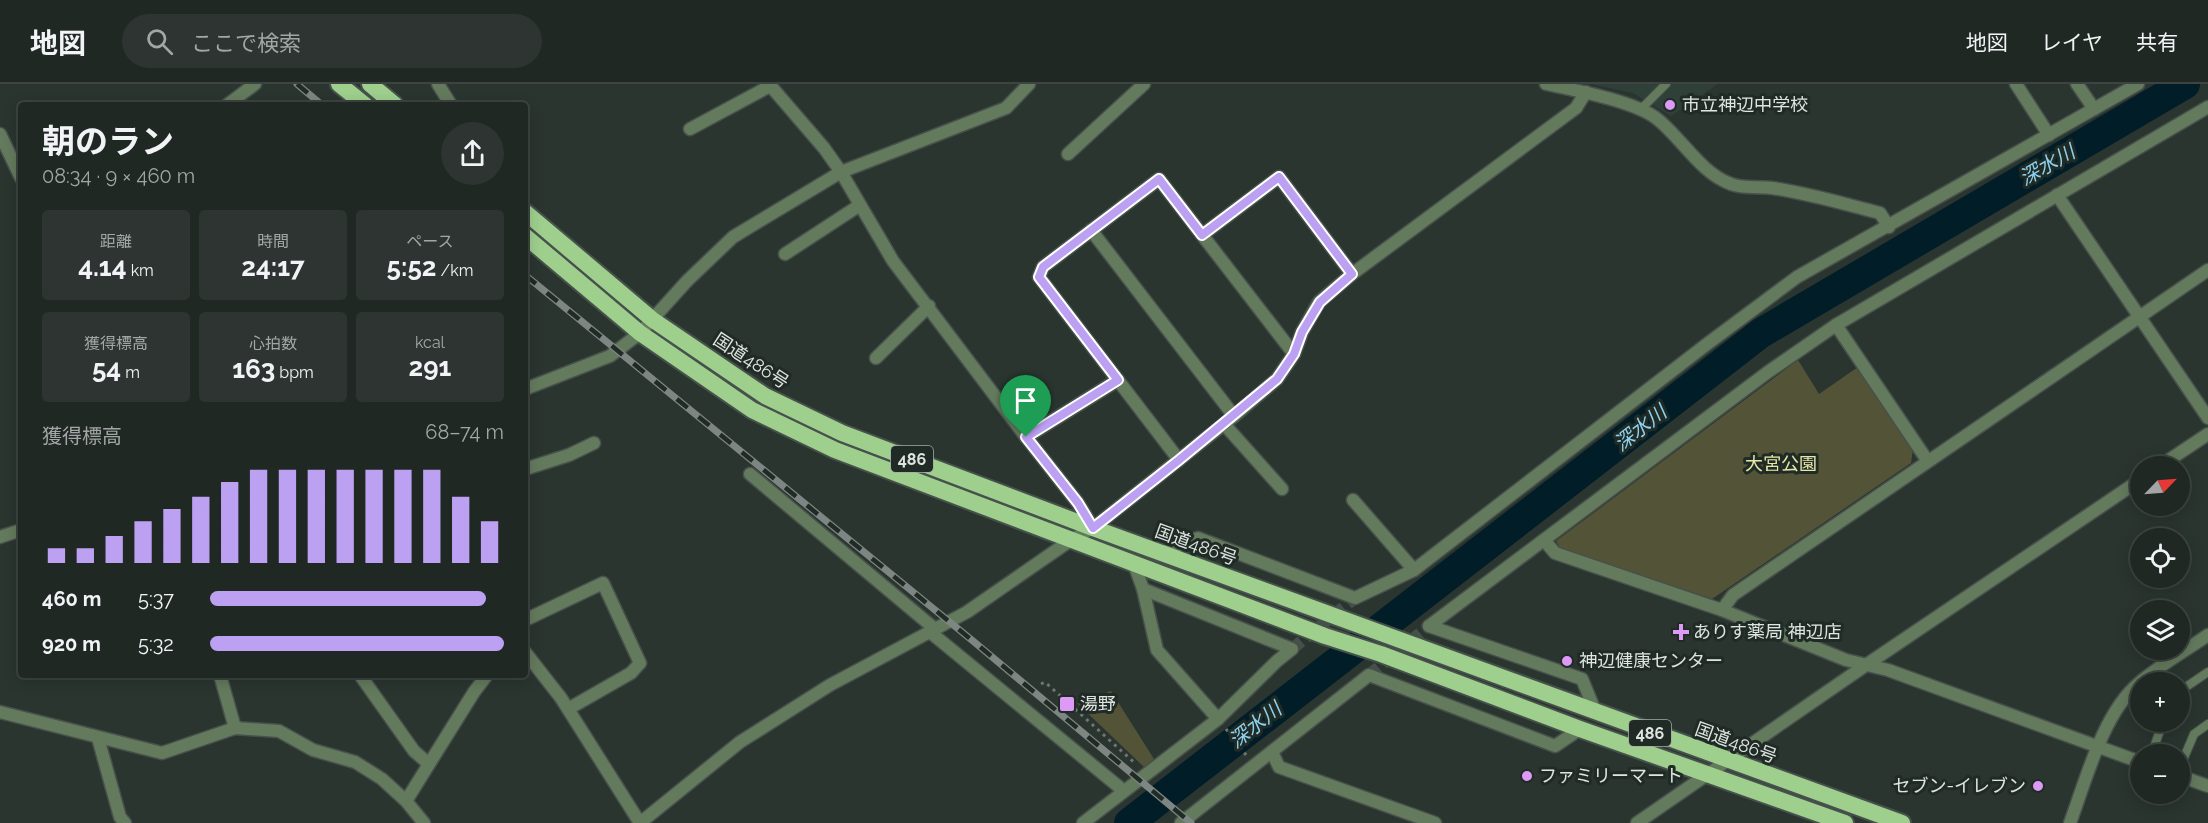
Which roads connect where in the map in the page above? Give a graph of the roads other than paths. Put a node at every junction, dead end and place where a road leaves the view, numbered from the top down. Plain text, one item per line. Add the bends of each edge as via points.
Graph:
1 (255, 84) edge
2 (339, 84) edge
3 (370, 84) edge
4 (438, 84) edge
5 (1029, 84) edge
6 (1144, 84) edge
7 (1546, 84) edge
8 (1666, 84) edge
9 (2016, 84) edge
10 (2077, 84) edge
11 (2138, 84) edge
12 (770, 85) edge
13 (1586, 92) junction
14 (231, 102) edge
15 (360, 102) edge
16 (392, 102) edge
17 (450, 102) edge
18 (2208, 107) edge
19 (1640, 110) junction
20 (2094, 110) junction
21 (690, 129) dead end
22 (0, 134) edge
23 (2049, 135) junction
24 (1068, 154) dead end
25 (18, 172) edge
26 (841, 172) junction
27 (2057, 195) junction
28 (860, 205) junction
29 (528, 215) edge
30 (1889, 227) junction
31 (1091, 230) junction
32 (1202, 235) junction
33 (528, 239) edge
34 (785, 254) dead end
35 (2208, 270) edge
36 (1352, 274) junction
37 (929, 306) junction
38 (2139, 317) junction
39 (653, 320) junction
40 (1836, 325) junction
41 (640, 333) junction
42 (1294, 354) junction
43 (876, 358) dead end
44 (1118, 380) junction
45 (528, 388) edge
46 (1234, 416) junction
47 (2208, 418) edge
48 (1224, 424) junction
49 (2208, 434) edge
50 (1026, 437) junction
51 (594, 443) dead end
52 (2175, 456) edge
53 (1179, 460) junction
54 (1927, 460) junction
55 (528, 468) edge
56 (750, 474) dead end
57 (2130, 487) edge
58 (1282, 489) dead end
59 (1353, 500) dead end
60 (1093, 528) junction
61 (18, 531) edge
62 (0, 537) edge
63 (1071, 540) junction
64 (1544, 540) junction
65 (1161, 553) junction
66 (1134, 564) junction
67 (1414, 570) junction
68 (1143, 589) junction
69 (1722, 610) junction
70 (528, 619) edge
71 (933, 630) junction
72 (2208, 635) edge
73 (528, 656) edge
74 (1866, 665) junction
75 (2208, 672) edge
76 (221, 678) edge
77 (362, 678) edge
78 (485, 678) edge
79 (2190, 685) edge
80 (568, 710) junction
81 (0, 712) edge
82 (1596, 713) junction
83 (1222, 724) junction
84 (2208, 724) edge
85 (235, 728) junction
86 (1580, 729) junction
87 (98, 738) junction
88 (2190, 744) edge
89 (2098, 746) junction
90 (1272, 752) junction
91 (2130, 758) edge
92 (1728, 761) junction
93 (429, 764) junction
94 (1709, 775) junction
95 (2190, 780) edge
96 (2208, 786) edge
97 (1124, 791) junction
98 (406, 801) junction
99 (125, 823) edge
100 (424, 823) edge
101 (1083, 823) edge
102 (1181, 823) edge
103 (1435, 823) edge
104 (1637, 823) edge
105 (1845, 823) edge
106 (1902, 823) edge
107 (2070, 823) edge

1 - 14 street
2 - 15 highway
3 - 16 highway
4 - 17 street
5 - 26 street via 1006,108
6 - 24 street
7 - 13 street
8 - 19 lane
9 - 23 street
10 - 20 street
11 - 20 street
12 - 21 street
12 - 26 street
13 - 19 street
13 - 36 street via 1576,108
18 - 27 street
19 - 30 street via 1655,118 1715,176 1732,185 1771,188 1880,213
20 - 23 street
22 - 25 street
23 - 30 street
26 - 28 street
26 - 39 street via 733,237
27 - 38 street
27 - 40 street
28 - 34 street
28 - 37 street via 893,261
29 - 39 highway, 国道486号 / 486
30 - 67 street via 1797,277
31 - 32 street via 1159,179
31 - 44 street via 1043,267 1039,277
31 - 46 street
32 - 36 street via 1279,177
32 - 42 street
33 - 41 highway, 486
35 - 38 street
36 - 42 street via 1320,302
37 - 43 street
37 - 50 street
38 - 47 street
38 - 54 street
39 - 41 street
39 - 60 highway, 国道486号 / 486 via 765,396 842,433
40 - 54 street
40 - 64 street
41 - 45 street via 610,356
41 - 63 highway, 486 via 752,410 824,445
42 - 46 street via 1277,379
44 - 50 street
44 - 53 street
46 - 48 street
48 - 53 street
48 - 58 street
49 - 52 street
50 - 60 street
51 - 55 street
53 - 60 street
54 - 69 street via 1733,595
56 - 71 street
57 - 74 street
59 - 67 street
60 - 63 street
60 - 65 highway, 国道486号 / 486
61 - 62 street
63 - 66 highway, 486
63 - 71 street via 967,612
64 - 69 street via 1555,553
64 - 82 street via 1429,626 1582,679
65 - 67 street via 1198,538 1355,598
65 - 82 highway, 国道486号 / 486
66 - 68 street
66 - 86 highway, 486
68 - 83 street via 1157,650
68 - 83 street via 1292,649
69 - 74 street
70 - 80 street via 603,583 640,663 631,673
71 - 80 street via 830,685 740,742 640,823
71 - 97 street
72 - 89 street via 2138,683 2120,703
73 - 80 street
74 - 89 street
74 - 92 street
75 - 79 lane
76 - 85 street
77 - 93 street via 414,751
78 - 93 street
81 - 87 street
82 - 92 highway, 国道486号 / 486
83 - 97 street
84 - 88 lane via 2194,734
85 - 87 street via 162,753
85 - 98 street via 279,731 313,750 355,762
86 - 90 street via 1555,746 1369,675
86 - 94 highway, 486
87 - 99 street via 120,818
89 - 91 street
89 - 107 street
90 - 102 street
90 - 103 street via 1279,767
92 - 94 street
92 - 106 highway, 国道486号 / 486
93 - 98 street
94 - 104 street
94 - 105 highway, 486
95 - 96 street
97 - 101 street
98 - 100 street

